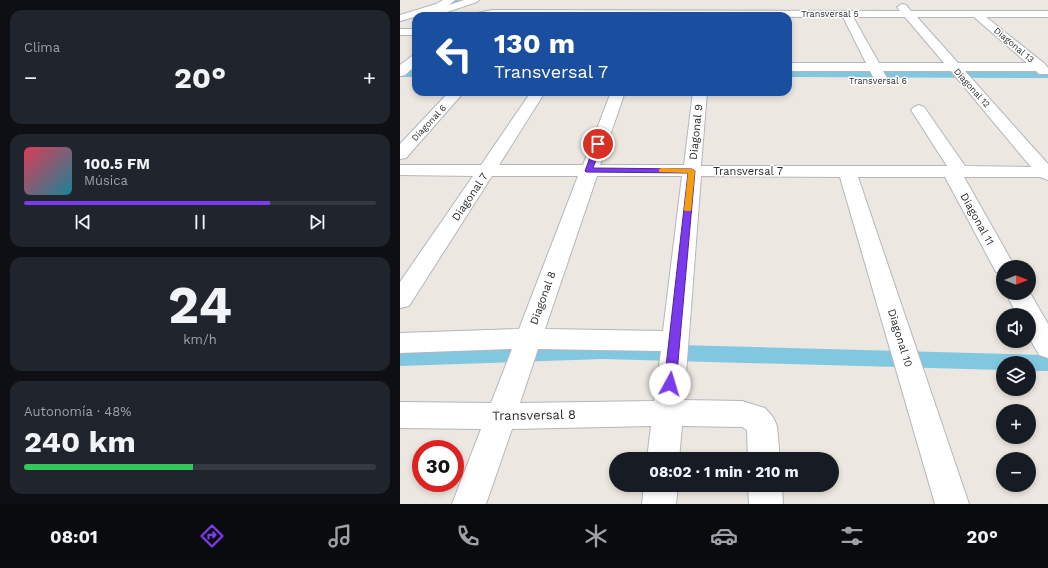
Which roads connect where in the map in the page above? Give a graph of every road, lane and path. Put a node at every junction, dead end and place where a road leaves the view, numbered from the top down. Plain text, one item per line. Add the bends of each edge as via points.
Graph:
1 (475, 0) edge
2 (896, 0) edge
3 (1012, 4) dead end
4 (495, 5) edge
5 (560, 5) dead end
6 (842, 5) dead end
7 (959, 5) dead end
8 (447, 8) edge
9 (428, 12) edge
10 (436, 12) edge
11 (484, 12) edge
12 (540, 12) edge
13 (555, 12) edge
14 (577, 12) edge
15 (758, 12) edge
16 (792, 13) edge
17 (1026, 14) junction
18 (412, 15) edge
19 (909, 15) junction
20 (975, 15) junction
21 (848, 16) junction
22 (1047, 17) edge
23 (400, 18) edge
24 (412, 22) edge
25 (400, 26) edge
26 (400, 32) edge
27 (412, 32) edge
28 (792, 66) edge
29 (874, 67) junction
30 (1043, 70) edge
31 (959, 75) junction
32 (866, 81) dead end
33 (453, 96) edge
34 (535, 96) edge
35 (617, 96) edge
36 (700, 96) edge
37 (919, 110) dead end
38 (400, 154) edge
39 (400, 170) edge
40 (487, 170) junction
41 (589, 171) junction
42 (692, 171) junction
43 (847, 171) junction
44 (955, 171) junction
45 (1047, 173) edge
46 (1000, 260) edge
47 (400, 300) edge
48 (1022, 300) edge
49 (1046, 339) edge
50 (528, 341) junction
51 (400, 343) edge
52 (674, 344) junction
53 (668, 413) junction
54 (400, 415) edge
55 (501, 416) junction
56 (664, 452) edge
57 (764, 452) edge
58 (660, 492) edge
59 (765, 492) edge
60 (469, 504) edge
61 (659, 504) edge
62 (766, 504) edge
63 (952, 504) edge

1 - 4 street
1 - 8 street
2 - 19 street, Diagonal 12
3 - 17 street
4 - 11 street
4 - 12 street, Transversal 5
5 - 13 street
6 - 21 street
7 - 20 street, Diagonal 13
8 - 9 street
8 - 10 street
14 - 15 street, Transversal 5 via 613,9
16 - 21 street, Transversal 5
17 - 20 street, Transversal 5
17 - 22 street, Transversal 5
18 - 23 street
19 - 20 street, Transversal 5
19 - 21 street, Transversal 5
19 - 31 street, Diagonal 12
20 - 22 street, Transversal 5
20 - 30 street, Diagonal 13
21 - 29 street
24 - 25 street
26 - 27 street
28 - 29 street, Transversal 6
29 - 31 street, Transversal 6
29 - 32 street, Transversal 6 via 886,81
30 - 31 street, Transversal 6
31 - 45 street, Diagonal 12
33 - 38 street, Diagonal 6
34 - 40 street, Diagonal 7
35 - 41 street, Diagonal 8
36 - 42 street, Diagonal 9
37 - 44 street, Diagonal 11
39 - 40 street, Transversal 7
40 - 41 street, Transversal 7
40 - 47 street, Diagonal 7
41 - 42 street, Transversal 7
41 - 50 street, Diagonal 8
42 - 43 street, Transversal 7
42 - 52 street, Diagonal 9
43 - 44 street, Transversal 7
43 - 63 street, Diagonal 10
44 - 45 street, Transversal 7
44 - 46 street, Diagonal 11
48 - 49 street
50 - 51 street
50 - 52 street
50 - 55 street, Diagonal 8
52 - 53 street, Diagonal 9
53 - 55 street, Transversal 8
53 - 56 street, Diagonal 9
53 - 57 street, Transversal 8 via 742,414 754,417 762,426
54 - 55 street, Transversal 8
55 - 60 street, Diagonal 8
58 - 61 street
59 - 62 street

